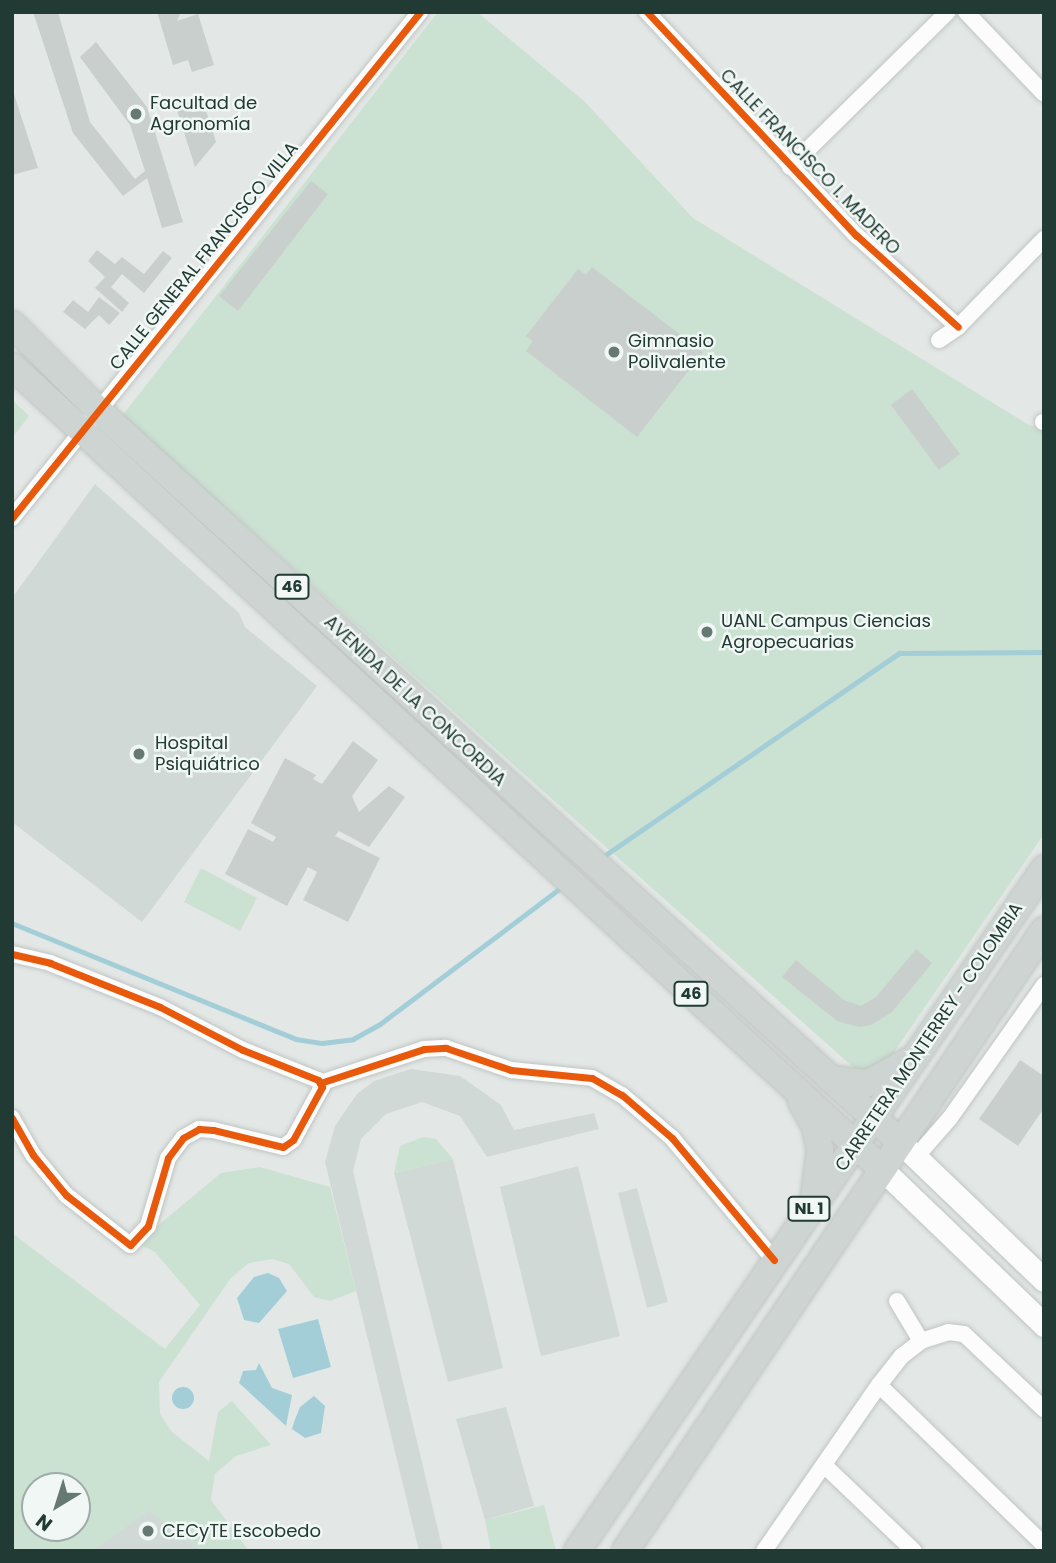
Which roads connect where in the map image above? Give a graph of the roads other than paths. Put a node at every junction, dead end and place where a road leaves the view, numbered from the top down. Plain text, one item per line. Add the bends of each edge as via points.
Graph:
1 (419, 12) edge
2 (647, 12) edge
3 (947, 12) edge
4 (966, 12) edge
5 (1044, 94) edge
6 (789, 167) junction
7 (1044, 239) edge
8 (12, 324) edge
9 (958, 327) junction
10 (939, 340) dead end
11 (12, 366) edge
12 (99, 411) junction
13 (80, 433) junction
14 (12, 518) edge
15 (1044, 869) edge
16 (1044, 930) edge
17 (12, 954) edge
18 (1009, 982) junction
19 (1044, 985) edge
20 (1034, 999) junction
21 (919, 1052) junction
22 (830, 1079) junction
23 (320, 1083) junction
24 (794, 1088) junction
25 (12, 1118) edge
26 (874, 1118) junction
27 (856, 1145) junction
28 (908, 1149) junction
29 (882, 1169) junction
30 (812, 1205) junction
31 (774, 1260) junction
32 (1039, 1275) edge
33 (1012, 1294) junction
34 (897, 1301) dead end
35 (1044, 1325) edge
36 (920, 1341) junction
37 (879, 1385) junction
38 (1044, 1409) edge
39 (824, 1465) junction
40 (1044, 1545) edge
41 (772, 1547) edge
42 (577, 1551) edge
43 (625, 1551) edge
44 (914, 1551) edge

1 - 12 street, CALLE GENERAL FRANCISCO VILLA
2 - 6 street, CALLE FRANCISCO I. MADERO
3 - 6 street
4 - 5 street
6 - 9 street, CALLE FRANCISCO I. MADERO via 919,296
7 - 9 street
8 - 12 main road, AVENIDA DE LA CONCORDIA / 46
9 - 10 street
11 - 13 main road, AVENIDA DE LA CONCORDIA / 46
12 - 13 street, CALLE GENERAL FRANCISCO VILLA
12 - 22 main road, AVENIDA DE LA CONCORDIA / 46
13 - 14 street, CALLE GENERAL FRANCISCO VILLA
13 - 24 main road, AVENIDA DE LA CONCORDIA / 46
15 - 21 main road, CARRETERA MONTERREY - COLOMBIA / NL 1
16 - 18 main road, CARRETERA MONTERREY - COLOMBIA / NL 1
17 - 23 street via 112,987
18 - 20 street
18 - 28 main road, CARRETERA MONTERREY - COLOMBIA / NL 1
19 - 20 street
20 - 28 street via 950,1118
21 - 22 main road via 877,1081 863,1084
21 - 26 main road, CARRETERA MONTERREY - COLOMBIA / NL 1
22 - 26 main road, 46
23 - 25 street via 321,1093 293,1140 283,1147 214,1130 199,1129 183,1138 168,1158 148,1226 130,1245 66,1195 33,1155
23 - 31 street via 424,1049 446,1048 496,1067 592,1078 622,1095 673,1139
24 - 27 main road, 46
24 - 30 main road via 815,1126 820,1150
26 - 27 main road, CARRETERA MONTERREY - COLOMBIA / NL 1
26 - 28 main road, 46
27 - 29 main road, 46
27 - 30 main road, CARRETERA MONTERREY - COLOMBIA / NL 1
28 - 29 main road, CARRETERA MONTERREY - COLOMBIA / NL 1
28 - 32 main road, 46
29 - 33 main road, 46
29 - 43 main road, CARRETERA MONTERREY - COLOMBIA / NL 1
30 - 31 main road, CARRETERA MONTERREY - COLOMBIA / NL 1
31 - 42 main road, CARRETERA MONTERREY - COLOMBIA / NL 1
32 - 33 main road
33 - 35 main road, 46
34 - 36 street
36 - 37 street via 901,1356
36 - 38 street via 955,1331 969,1337
37 - 39 street
37 - 40 street
39 - 41 street
39 - 44 street

